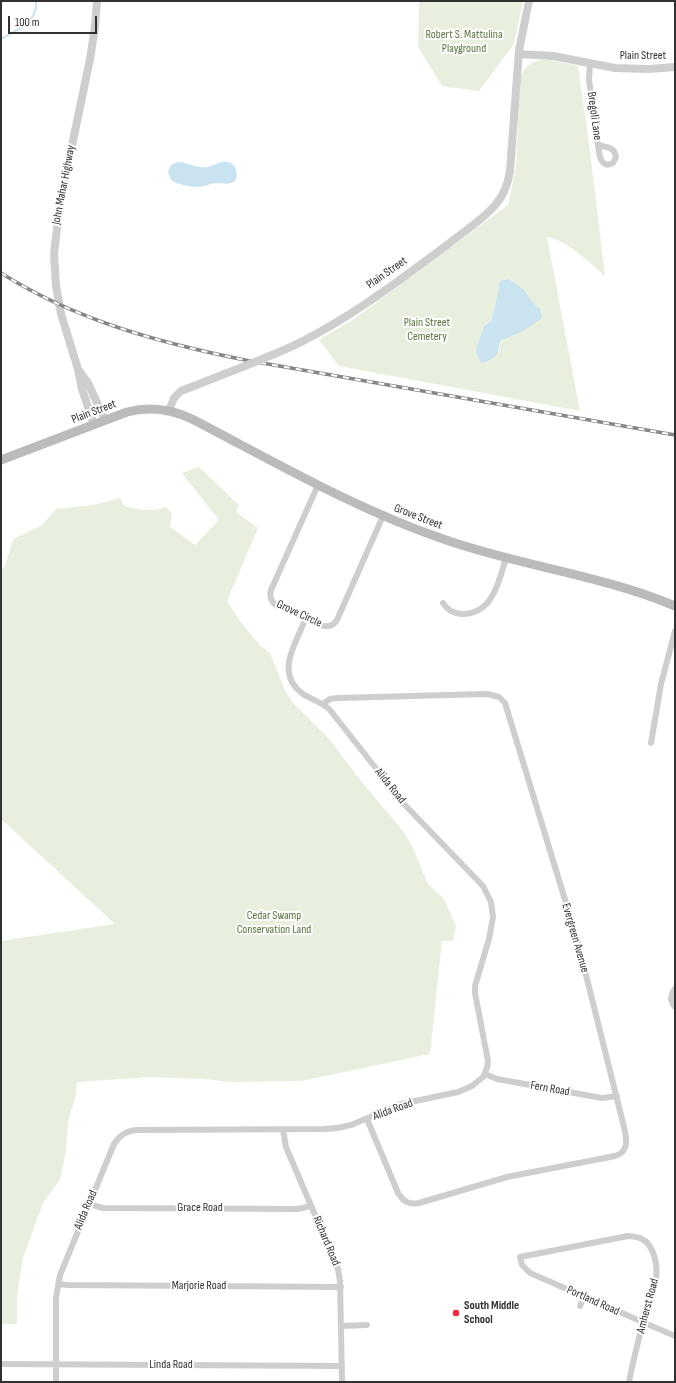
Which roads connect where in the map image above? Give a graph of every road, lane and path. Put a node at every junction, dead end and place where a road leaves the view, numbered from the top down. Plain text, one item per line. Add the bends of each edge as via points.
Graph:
1 (97, 1) edge
2 (529, 1) edge
3 (519, 54) junction
4 (590, 64) junction
5 (675, 68) edge
6 (598, 145) junction
7 (78, 368) junction
8 (168, 410) junction
9 (105, 420) junction
10 (94, 425) junction
11 (1, 460) edge
12 (318, 485) junction
13 (383, 516) junction
14 (506, 558) junction
15 (443, 603) dead end
16 (675, 606) edge
17 (306, 618) junction
18 (675, 632) edge
19 (324, 704) junction
20 (650, 743) dead end
21 (675, 989) edge
22 (675, 1007) edge
23 (485, 1074) junction
24 (616, 1096) junction
25 (367, 1119) junction
26 (283, 1130) junction
27 (89, 1204) junction
28 (311, 1206) junction
29 (520, 1257) joint
30 (58, 1284) junction
31 (340, 1287) junction
32 (584, 1297) junction
33 (580, 1306) dead end
34 (644, 1323) junction
35 (341, 1326) junction
36 (368, 1326) dead end
37 (675, 1336) edge
38 (1, 1364) edge
39 (56, 1364) junction
40 (342, 1366) junction
41 (56, 1382) edge
42 (342, 1382) edge
43 (629, 1382) edge

1 - 7 street, John Mahar Highway via 90,59 59,207 55,238 54,262 61,314
2 - 3 street
3 - 4 street, Plain Street via 552,56
3 - 8 street, Plain Street, bridge via 510,171 505,189 497,203 438,251 370,300 312,337 181,391
4 - 5 street, Plain Street via 628,69
4 - 6 street, Bregoli Lane via 588,77
6 - 6 street, Bregoli Lane via 601,160 606,164 614,162 616,153 612,149
7 - 9 street, John Mahar Highway
7 - 10 street, John Mahar Highway
8 - 9 main road, Plain Street via 138,410
8 - 12 main road, Grove Street via 192,419
9 - 10 main road, Plain Street
10 - 11 main road, Plain Street
12 - 13 main road, Grove Street
12 - 17 street, Grove Circle via 270,593 270,599 275,604
13 - 14 main road, Grove Street via 441,539
13 - 17 street, Grove Circle via 336,622 327,627
14 - 15 street via 495,592 484,606 460,614 450,610
14 - 16 main road, Grove Street via 616,585
17 - 19 street via 289,661 289,675 301,692
18 - 20 street via 661,684
19 - 23 street, Alida Road via 404,804 478,879 488,894 492,907 492,923 475,990 488,1057
19 - 24 street, Evergreen Avenue via 330,700 344,698 487,694 496,695 502,700 506,706 580,950
21 - 22 street via 671,999
23 - 24 street, Fern Road via 497,1079 602,1098
23 - 25 street, Alida Road via 465,1090 401,1104
24 - 25 street, Evergreen Avenue via 626,1141 626,1148 620,1154 506,1177 413,1204 407,1203 400,1196
25 - 26 street, Alida Road via 337,1128
26 - 27 street, Alida Road via 128,1131 114,1144
26 - 28 street, Richard Road via 286,1147
27 - 28 street, Grace Road via 103,1208 298,1209
27 - 30 street, Alida Road
28 - 31 street, Richard Road via 337,1265
29 - 32 street, Portland Road via 522,1265 528,1271
29 - 34 street, Amherst Road via 628,1236 642,1238 652,1250 656,1274 654,1291
30 - 31 street, Marjorie Road
30 - 39 street, Alida Road
31 - 35 street, Richard Road
32 - 33 street
32 - 34 street, Portland Road
34 - 37 street, Portland Road
34 - 43 street, Amherst Road
35 - 36 street
35 - 40 street, Richard Road
38 - 39 street, Linda Road
39 - 40 street, Linda Road
39 - 41 street, Alida Road
40 - 42 street, Richard Road

